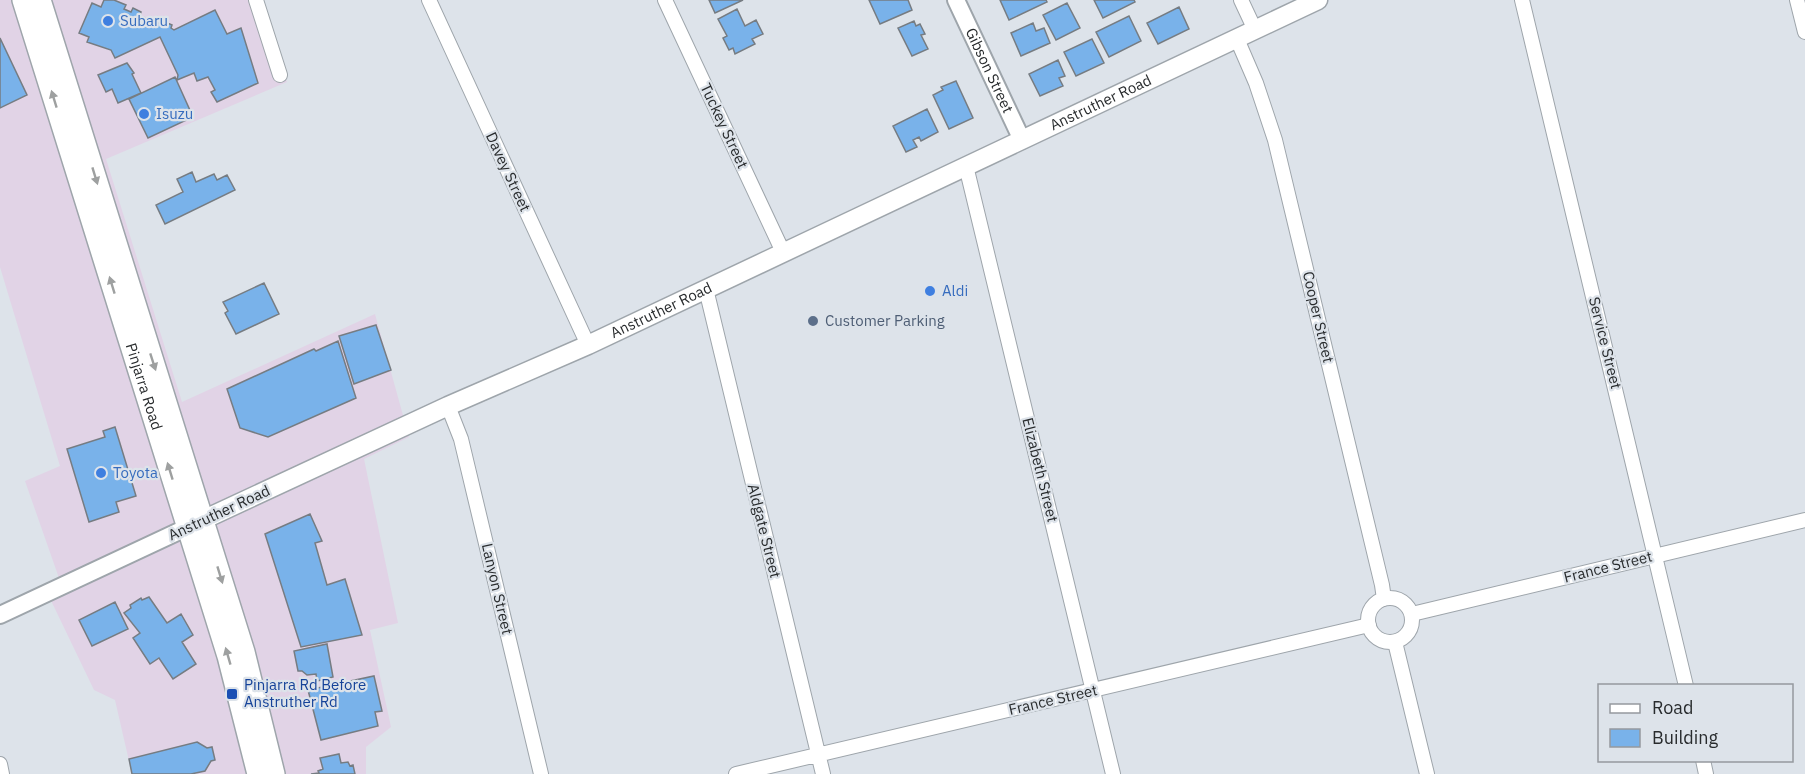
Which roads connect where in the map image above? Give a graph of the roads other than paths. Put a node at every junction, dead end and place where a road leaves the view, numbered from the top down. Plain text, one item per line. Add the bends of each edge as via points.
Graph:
1 (23, 0) edge
2 (40, 0) edge
3 (256, 0) edge
4 (429, 0) edge
5 (665, 0) edge
6 (956, 0) edge
7 (1241, 0) edge
8 (1318, 0) edge
9 (1522, 0) edge
10 (1797, 0) edge
11 (1255, 30) junction
12 (1805, 32) edge
13 (1237, 39) junction
14 (280, 75) dead end
15 (1022, 140) junction
16 (966, 166) junction
17 (783, 252) junction
18 (706, 289) junction
19 (588, 345) junction
20 (448, 406) junction
21 (1805, 520) edge
22 (195, 523) junction
23 (1655, 555) junction
24 (1384, 599) junction
25 (1, 612) edge
26 (1412, 614) junction
27 (1369, 626) junction
28 (1395, 642) junction
29 (1686, 684) edge
30 (1093, 690) junction
31 (818, 755) junction
32 (0, 764) edge
33 (2, 774) edge
34 (258, 774) edge
35 (274, 774) edge
36 (540, 774) edge
37 (736, 774) edge
38 (823, 774) edge
39 (1113, 774) edge
40 (1427, 774) edge

22 -> 1 main road, Pinjarra Road
2 -> 22 main road, Pinjarra Road
3 - 14 street
4 - 19 street, Davey Street
5 - 17 street, Tuckey Street
6 - 15 street, Gibson Street
7 - 11 street
8 - 11 main road, Anstruther Road
9 - 23 street, Service Street
10 - 12 street
11 - 13 main road, Anstruther Road
13 - 15 main road, Anstruther Road
13 - 24 street, Cooper Street via 1275,140
15 - 16 main road, Anstruther Road
16 - 17 main road, Anstruther Road
16 - 30 street, Elizabeth Street
17 - 18 main road, Anstruther Road
18 - 19 main road, Anstruther Road
18 - 31 street, Aldgate Street
19 - 20 main road, Anstruther Road
20 - 22 main road, Anstruther Road
20 - 36 street, Lanyon Street via 461,439
21 - 23 street, France Street
22 - 25 street, Anstruther Road
34 -> 22 main road, Pinjarra Road
22 -> 35 main road, Pinjarra Road via 244,652
23 - 26 street, France Street
23 - 29 street, Service Street
24 - 26 street via 1398,599
24 - 27 street via 1373,607
26 - 28 street via 1407,635
27 - 28 street via 1382,640
27 - 30 street, France Street
28 - 40 street
30 - 31 street, France Street
30 - 39 street, Elizabeth Street
31 - 37 street, France Street
31 - 38 street, Aldgate Street
32 - 33 street

